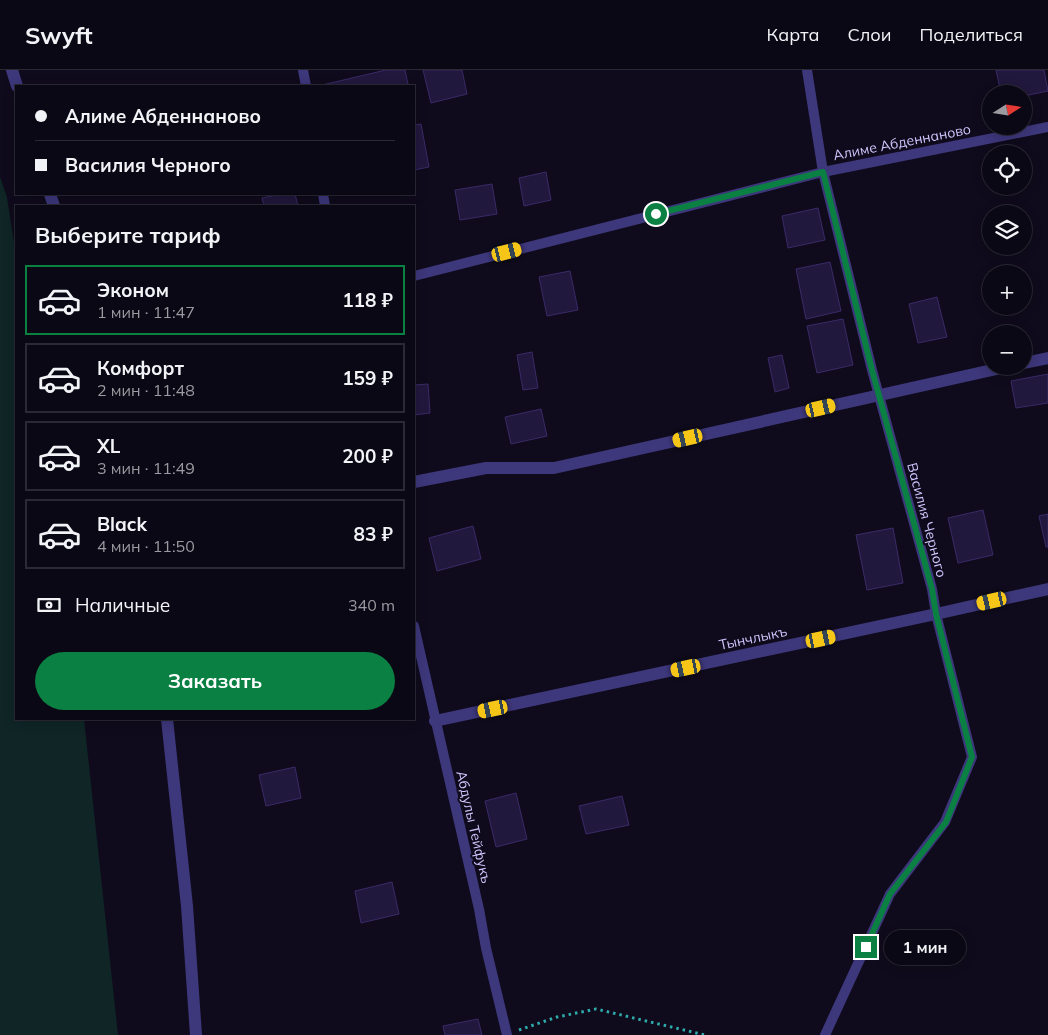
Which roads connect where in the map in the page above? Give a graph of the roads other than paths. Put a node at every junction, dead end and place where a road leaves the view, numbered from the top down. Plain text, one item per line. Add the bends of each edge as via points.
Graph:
1 (12, 70) edge
2 (303, 70) edge
3 (807, 70) edge
4 (16, 85) edge
5 (306, 85) edge
6 (1048, 127) edge
7 (823, 172) junction
8 (415, 276) edge
9 (1048, 358) edge
10 (1032, 361) edge
11 (982, 372) edge
12 (878, 396) junction
13 (415, 482) edge
14 (1048, 589) edge
15 (936, 614) junction
16 (415, 631) edge
17 (167, 720) edge
18 (435, 721) junction
19 (196, 1035) edge
20 (506, 1035) edge
21 (825, 1035) edge

1 - 4 street
2 - 5 lane
3 - 7 lane, Василия Черного
6 - 7 lane, Алиме Абденнаново
7 - 8 lane, Алиме Абденнаново
7 - 12 lane, Василия Черного
9 - 10 street
11 - 12 street
12 - 13 street via 554,468 486,468
12 - 15 lane, Василия Черного via 932,589
14 - 15 street, Тынчлыкъ
15 - 18 street, Тынчлыкъ
15 - 21 lane, Василия Черного via 972,757 946,822 890,894
16 - 18 lane, Абдулы Тейфукъ
17 - 19 street via 187,906
18 - 20 lane, Абдулы Тейфукъ

